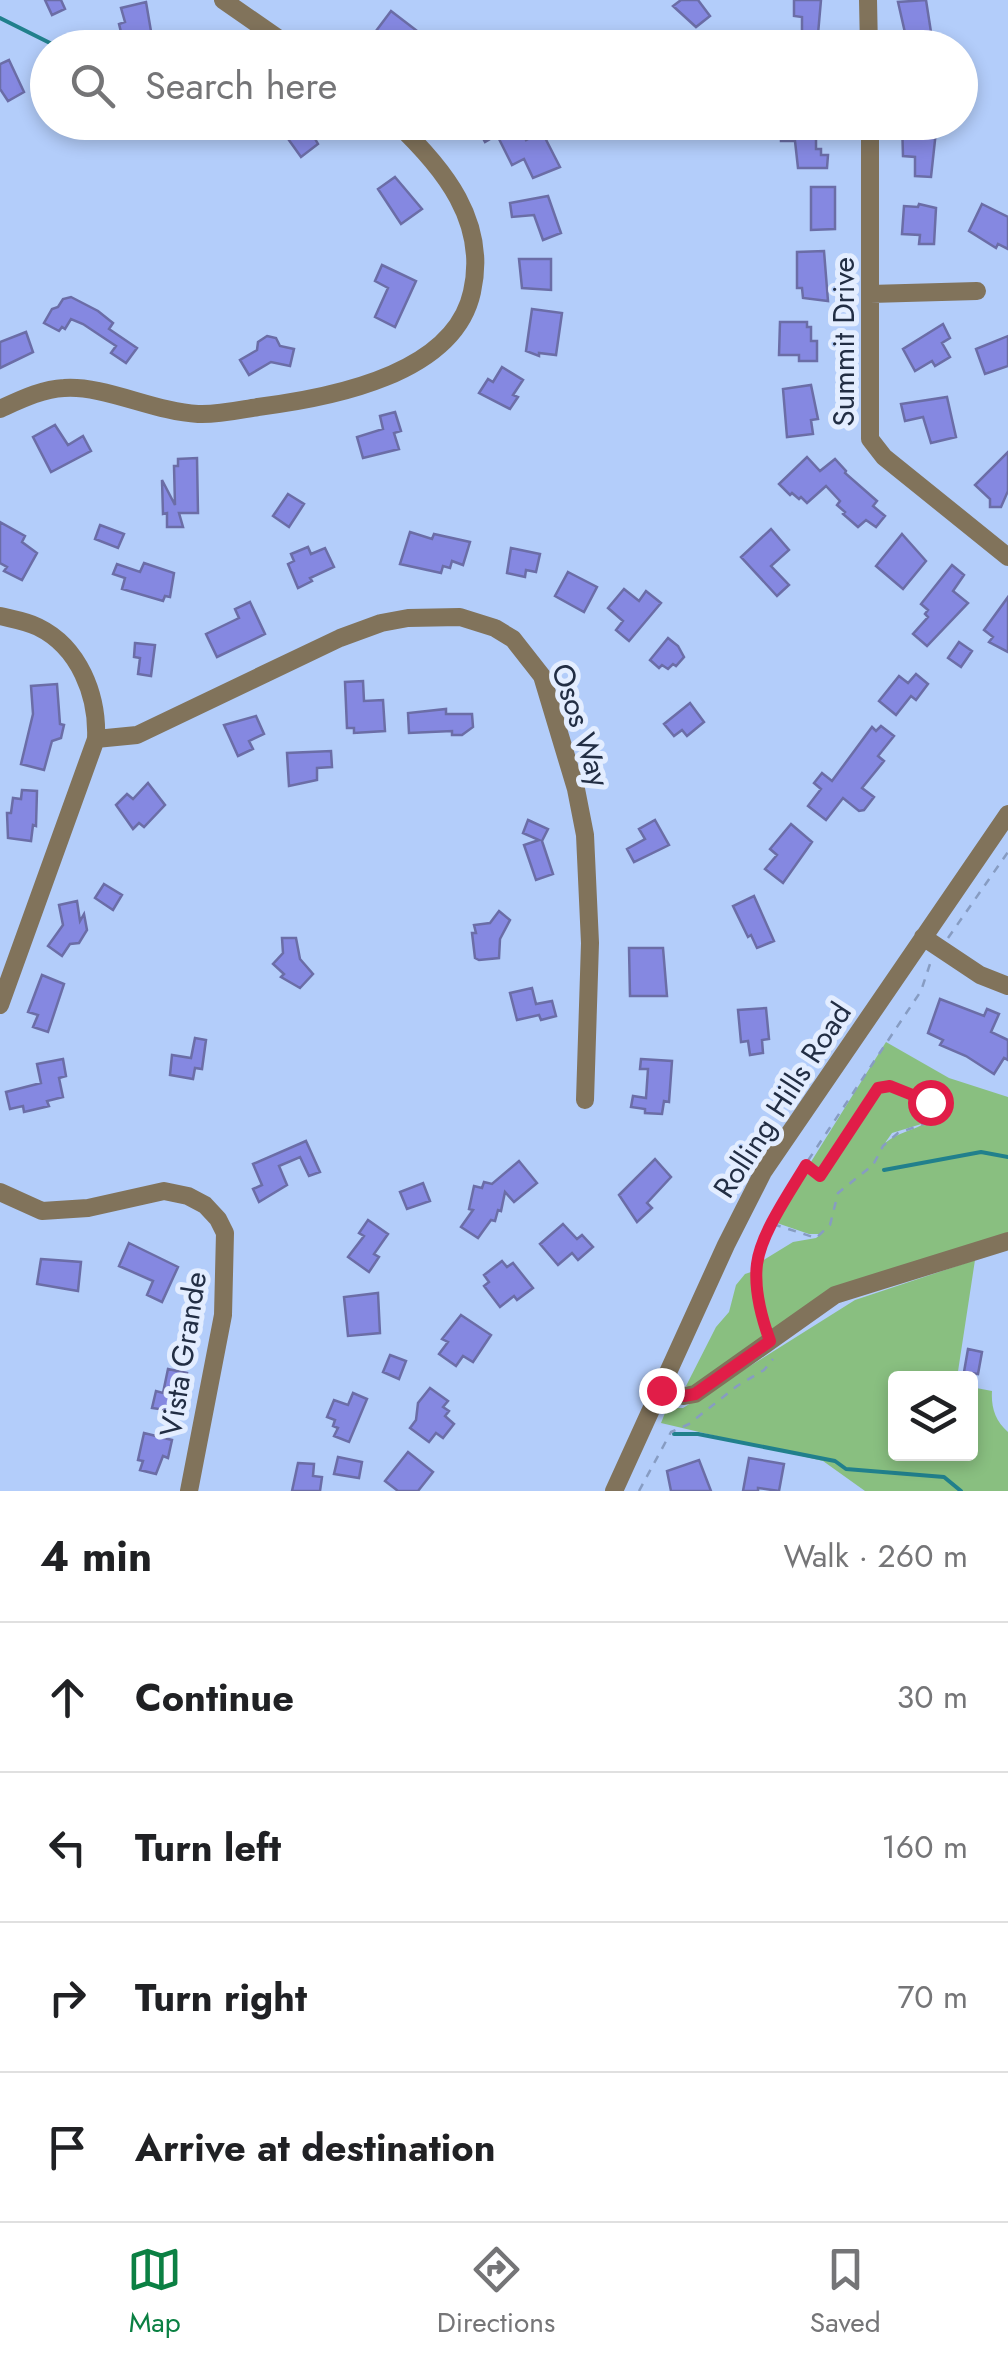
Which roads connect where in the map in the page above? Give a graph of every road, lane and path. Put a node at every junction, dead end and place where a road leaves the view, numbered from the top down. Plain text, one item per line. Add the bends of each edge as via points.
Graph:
1 (223, 0) edge
2 (868, 0) edge
3 (266, 30) edge
4 (869, 30) edge
5 (414, 140) edge
6 (870, 140) edge
7 (977, 291) dead end
8 (870, 294) junction
9 (0, 409) edge
10 (1006, 552) edge
11 (0, 616) edge
12 (96, 739) junction
13 (1008, 814) edge
14 (1008, 852) edge
15 (923, 937) junction
16 (940, 949) junction
17 (1008, 986) edge
18 (0, 1005) edge
19 (586, 1100) dead end
20 (806, 1165) junction
21 (0, 1192) edge
22 (773, 1224) junction
23 (1008, 1240) edge
24 (770, 1341) junction
25 (661, 1390) junction
26 (189, 1491) edge
27 (614, 1491) edge
28 (638, 1491) edge

1 - 3 street
2 - 4 street
5 - 9 street via 462,204 477,250 460,324 423,358 298,402 226,412 161,409 68,387
6 - 8 street, Summit Drive
7 - 8 street
8 - 10 street, Summit Drive via 872,446
11 - 12 street via 38,627 75,662 93,698
12 - 18 street
12 - 19 street, Osos Way via 137,734 381,624 460,617 512,639 542,676 585,836
13 - 15 street, Rolling Hills Road
14 - 16 path
15 - 16 street
15 - 25 street, Rolling Hills Road via 763,1172
16 - 17 street
16 - 20 path via 914,1002
20 - 22 path
20 - 22 path via 820,1176 878,1088 890,1086 939,1110 932,1121 883,1146 873,1165 838,1193 830,1226 816,1238
21 - 26 street, Vista Grande via 42,1210 88,1208 164,1191 188,1196 218,1219 225,1233 223,1315
22 - 24 path via 757,1264
23 - 24 street via 836,1295
24 - 25 street via 695,1394
24 - 28 path via 774,1357 764,1370 671,1432
25 - 27 street, Rolling Hills Road

